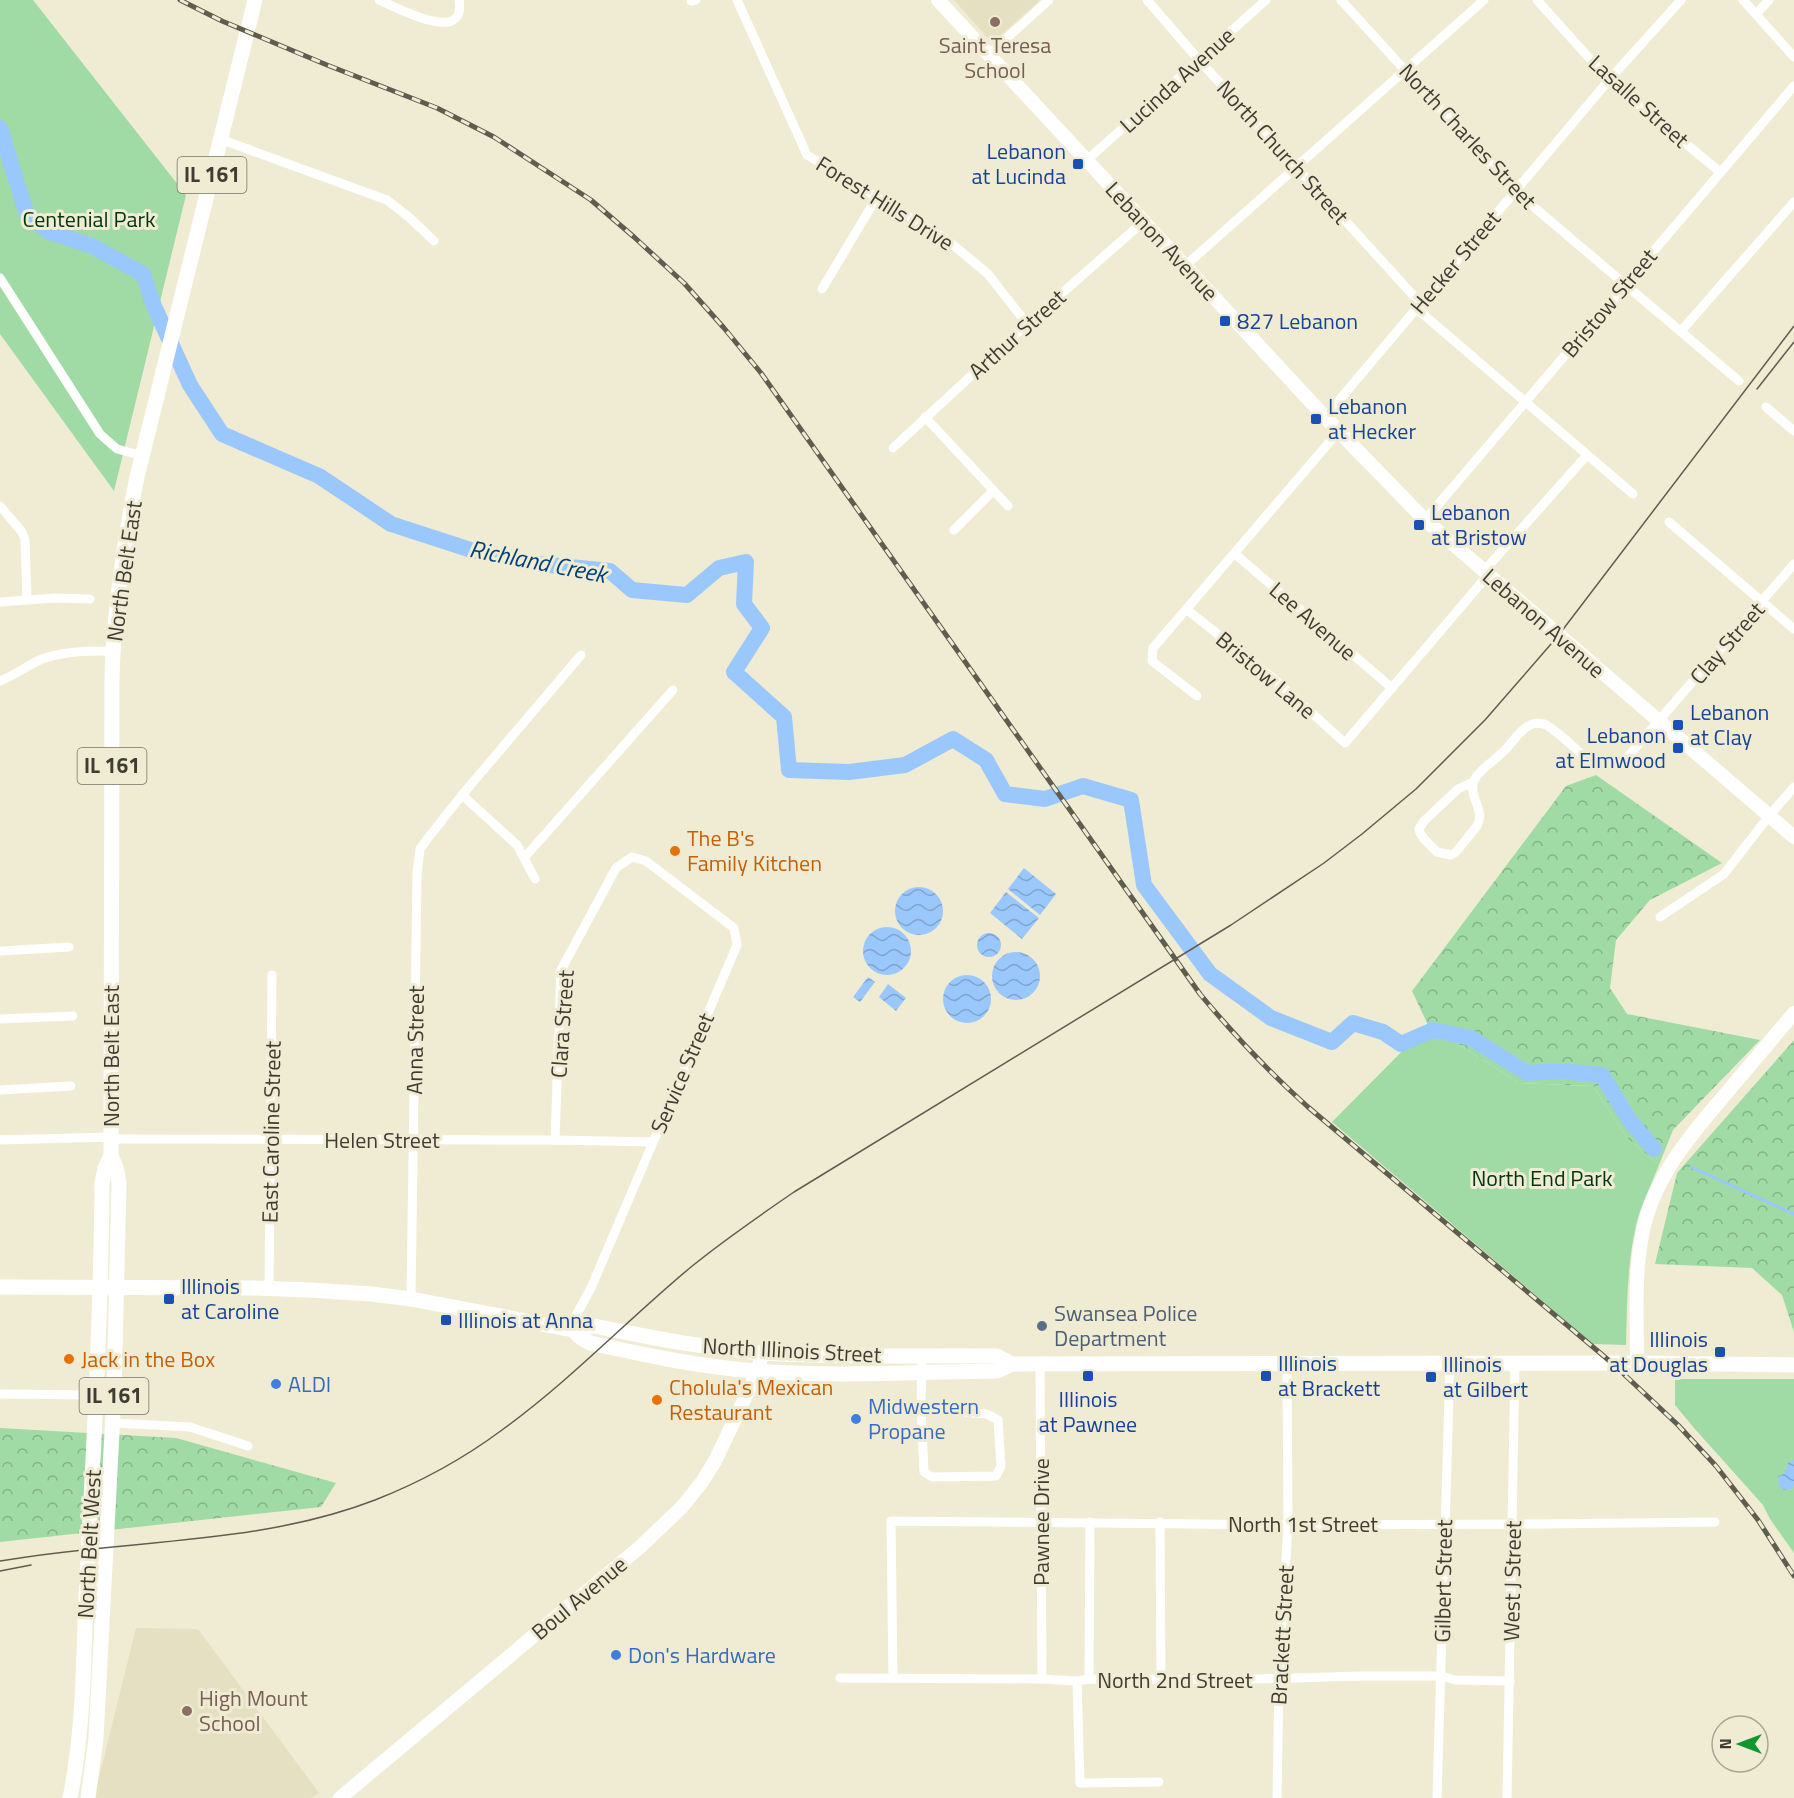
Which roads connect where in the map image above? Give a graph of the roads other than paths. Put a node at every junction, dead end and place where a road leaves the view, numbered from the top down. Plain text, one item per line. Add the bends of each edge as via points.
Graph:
1 (255, 0) edge
2 (379, 0) edge
3 (459, 0) edge
4 (737, 0) edge
5 (938, 0) edge
6 (1049, 0) edge
7 (1147, 0) edge
8 (1266, 0) edge
9 (1341, 0) edge
10 (1484, 0) edge
11 (1537, 0) edge
12 (1681, 0) edge
13 (1743, 0) edge
14 (1769, 0) edge
15 (1756, 14) junction
16 (989, 54) junction
17 (1794, 57) edge
18 (1199, 60) junction
19 (1406, 70) junction
20 (1609, 80) junction
21 (1794, 86) edge
22 (220, 139) junction
23 (1087, 160) junction
24 (1297, 167) junction
25 (1720, 172) junction
26 (1515, 191) junction
27 (877, 197) junction
28 (1794, 202) edge
29 (1144, 221) junction
30 (434, 241) dead end
31 (1185, 266) junction
32 (0, 278) edge
33 (1626, 284) junction
34 (822, 289) dead end
35 (1419, 306) junction
36 (1027, 324) junction
37 (1681, 331) junction
38 (1740, 381) dead end
39 (1525, 402) junction
40 (1766, 407) dead end
41 (925, 417) junction
42 (1325, 417) junction
43 (1339, 431) junction
44 (1794, 431) edge
45 (892, 448) dead end
46 (1587, 455) junction
47 (143, 456) junction
48 (993, 491) junction
49 (1633, 494) dead end
50 (0, 506) edge
51 (1008, 506) dead end
52 (1425, 520) junction
53 (1669, 522) dead end
54 (954, 530) dead end
55 (1235, 554) junction
56 (1794, 564) edge
57 (1486, 573) junction
58 (90, 599) dead end
59 (27, 600) junction
60 (0, 602) edge
61 (1762, 602) junction
62 (1186, 609) junction
63 (1794, 629) edge
64 (112, 651) junction
65 (581, 655) dead end
66 (0, 681) edge
67 (1392, 688) junction
68 (673, 690) dead end
69 (1197, 696) dead end
70 (1660, 721) junction
71 (1473, 782) junction
72 (1794, 787) edge
73 (462, 795) junction
74 (1769, 816) junction
75 (1794, 837) edge
76 (632, 857) joint
77 (524, 858) junction
78 (535, 879) dead end
79 (1660, 917) dead end
80 (69, 947) dead end
81 (0, 951) edge
82 (272, 975) dead end
83 (1794, 1013) edge
84 (73, 1016) dead end
85 (0, 1019) edge
86 (71, 1086) dead end
87 (0, 1090) edge
88 (111, 1138) junction
89 (0, 1140) edge
90 (271, 1140) junction
91 (413, 1140) junction
92 (555, 1140) junction
93 (652, 1142) junction
94 (111, 1156) junction
95 (0, 1287) edge
96 (101, 1288) junction
97 (117, 1288) junction
98 (269, 1289) junction
99 (411, 1299) junction
100 (570, 1330) junction
101 (763, 1353) junction
102 (922, 1355) junction
103 (1450, 1363) junction
104 (1515, 1363) junction
105 (1637, 1363) junction
106 (1012, 1364) junction
107 (1041, 1364) junction
108 (1287, 1364) junction
109 (1794, 1365) edge
110 (757, 1371) junction
111 (922, 1372) junction
112 (0, 1394) edge
113 (97, 1395) junction
114 (921, 1409) junction
115 (113, 1423) junction
116 (248, 1446) dead end
117 (1715, 1521) dead end
118 (1041, 1522) junction
119 (1090, 1522) junction
120 (1160, 1522) junction
121 (1445, 1524) junction
122 (1513, 1524) junction
123 (1288, 1525) junction
124 (1441, 1676) junction
125 (840, 1678) dead end
126 (893, 1678) junction
127 (1042, 1679) junction
128 (1089, 1679) junction
129 (1161, 1680) junction
130 (1280, 1680) junction
131 (1077, 1681) junction
132 (1510, 1681) junction
133 (1160, 1782) dead end
134 (70, 1798) edge
135 (88, 1798) edge
136 (340, 1798) edge
137 (1276, 1798) edge
138 (1437, 1798) edge
139 (1508, 1798) edge

1 - 22 main road, North Belt East / IL 161
2 - 3 street via 445,24 459,16
4 - 27 street, Forest Hills Drive via 807,155
5 - 16 main road, Lebanon Avenue
6 - 16 street
7 - 18 street, North Church Street
8 - 18 street, Lucinda Avenue
9 - 19 street, North Charles Street
10 - 19 street
11 - 20 street, Lasalle Street
12 - 20 street, Hecker Street
13 - 15 street
14 - 15 street
15 - 17 street
16 - 23 main road, Lebanon Avenue
18 - 23 street, Lucinda Avenue
18 - 24 street, North Church Street
19 - 24 street
19 - 26 street, North Charles Street
20 - 25 street, Lasalle Street
20 - 26 street, Hecker Street
21 - 25 street, Bristow Street
22 - 30 street via 387,200
22 - 47 main road, North Belt East / IL 161
23 - 29 main road, Lebanon Avenue
24 - 31 street
24 - 35 street, North Church Street
25 - 33 street, Bristow Street
26 - 33 street, North Charles Street
26 - 35 street, Hecker Street
27 - 34 street
27 - 36 street, Forest Hills Drive via 946,238 988,274
28 - 37 street
29 - 31 main road, Lebanon Avenue
29 - 36 street, Arthur Street
31 - 42 main road, Lebanon Avenue
32 - 47 street via 100,434 117,449
33 - 37 street, North Charles Street
33 - 39 street, Bristow Street
35 - 39 street, North Church Street
35 - 42 street, Hecker Street
36 - 41 street, Arthur Street
37 - 38 street, North Charles Street
39 - 46 street, North Church Street
39 - 52 street, Bristow Street
40 - 44 street
41 - 45 street, Arthur Street
41 - 48 street
42 - 43 main road, Lebanon Avenue
43 - 52 main road, Lebanon Avenue
43 - 55 street
46 - 49 street, North Church Street
46 - 57 street
47 - 64 main road, North Belt East / IL 161 via 127,528
48 - 51 street
48 - 54 street
50 - 59 street via 25,540
52 - 57 main road, Lebanon Avenue
53 - 61 street
55 - 62 street
55 - 67 street, Lee Avenue
56 - 61 street, Clay Street
57 - 67 street
57 - 70 main road, Lebanon Avenue
58 - 59 street
59 - 60 street
61 - 63 street
61 - 70 street, Clay Street
62 - 67 street, Bristow Lane via 1273,678 1345,743
62 - 69 street via 1153,648 1152,661
64 - 66 street via 56,655
64 - 88 main road, North Belt East / IL 161
65 - 73 street, Anna Street
68 - 77 street
70 - 71 street, Clay Street via 1623,761 1607,765 1591,762 1549,727 1530,725
70 - 74 main road, Lebanon Avenue
71 - 71 street via 1458,789 1421,825 1420,833 1437,852 1456,852 1480,822
72 - 74 street
73 - 77 street via 517,844
73 - 91 street, Anna Street via 420,849
74 - 75 main road, Lebanon Avenue
74 - 79 street via 1724,874
76 - 92 street, Clara Street via 616,868 561,970
76 - 93 street, Service Street via 646,861 734,928 737,945
77 - 78 street
80 - 81 street
82 - 90 street, East Caroline Street
83 - 105 main road via 1688,1139 1655,1196 1641,1249
84 - 85 street
86 - 87 street
88 - 89 street, Helen Street
88 - 90 street, Helen Street
88 - 94 main road, North Belt East / IL 161
90 - 91 street, Helen Street
90 - 98 street, East Caroline Street
91 - 92 street, Helen Street
91 - 99 street, Anna Street
92 - 93 street, Helen Street
93 - 100 street, Service Street
94 - 96 main road, North Belt East / IL 161 via 102,1183
94 - 97 main road, North Belt East / IL 161 via 119,1183
95 - 96 main road, North Illinois Street
96 - 97 main road, North Illinois Street
96 - 113 main road, North Belt West / IL 161
97 - 98 main road, North Illinois Street
97 - 115 main road, North Belt West / IL 161
98 - 99 main road, North Illinois Street
99 - 100 main road, North Illinois Street
100 - 101 main road, North Illinois Street via 594,1326 683,1344
100 - 110 main road, North Illinois Street via 590,1342 635,1353
101 - 102 main road, North Illinois Street
101 - 110 main road, Boul Avenue
102 - 106 main road, North Illinois Street via 997,1356
102 - 111 street
103 - 104 main road, North Illinois Street
103 - 108 main road, North Illinois Street
103 - 121 street, Gilbert Street
104 - 105 main road, North Illinois Street
104 - 122 street, West J Street
105 - 109 main road, North Illinois Street
106 - 107 main road, North Illinois Street
106 - 111 main road, North Illinois Street via 997,1371
107 - 108 main road, North Illinois Street
107 - 118 street, Pawnee Drive
108 - 123 street, Brackett Street
110 - 111 main road, North Illinois Street
110 - 136 main road, Boul Avenue via 715,1461 691,1497 670,1519
111 - 114 street
112 - 113 street
113 - 134 main road, North Belt West / IL 161 via 79,1730
114 - 114 street via 924,1472 932,1477 996,1476 1001,1466 998,1420 987,1414
115 - 116 street via 190,1427
115 - 135 main road, North Belt West / IL 161 via 96,1738
117 - 122 street, North 1st Street
118 - 119 street, North 1st Street
118 - 126 street, North 1st Street via 891,1521
118 - 127 street, Pawnee Drive
119 - 120 street, North 1st Street
119 - 128 street
120 - 123 street, North 1st Street
120 - 129 street
121 - 122 street, North 1st Street
121 - 123 street, North 1st Street
121 - 124 street, Gilbert Street
122 - 132 street, West J Street
123 - 130 street, Brackett Street
124 - 130 street, North 2nd Street
124 - 132 street, North 2nd Street
124 - 138 street, Gilbert Street
125 - 126 street, North 2nd Street
126 - 127 street, North 2nd Street
127 - 131 street, North 2nd Street
128 - 129 street, North 2nd Street
128 - 131 street, North 2nd Street
129 - 130 street, North 2nd Street
130 - 137 street, Brackett Street
131 - 133 street via 1080,1783
132 - 139 street, West J Street

